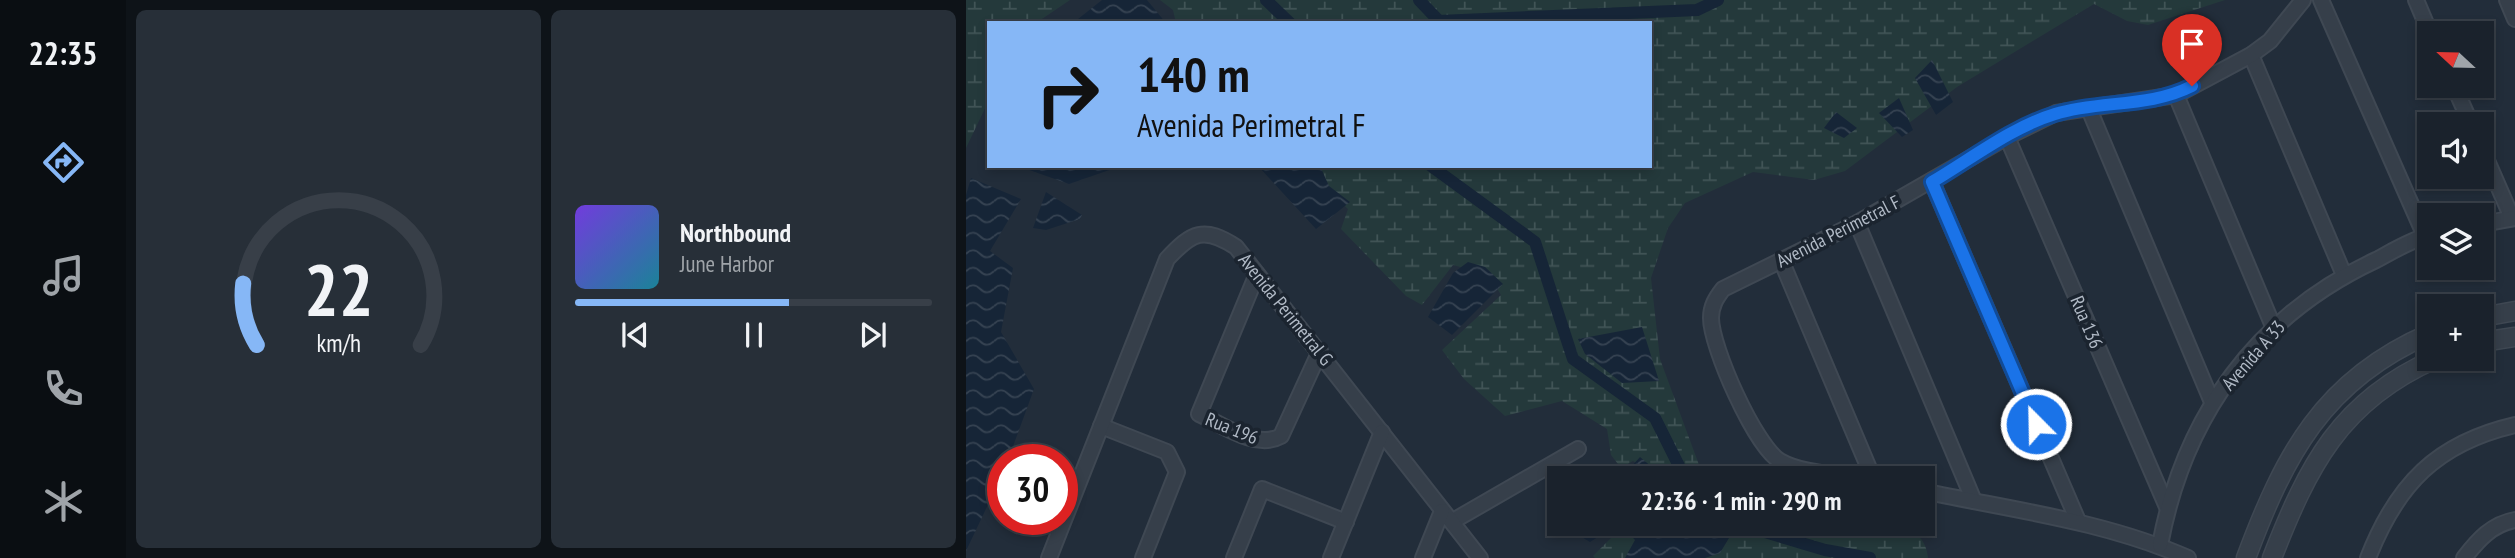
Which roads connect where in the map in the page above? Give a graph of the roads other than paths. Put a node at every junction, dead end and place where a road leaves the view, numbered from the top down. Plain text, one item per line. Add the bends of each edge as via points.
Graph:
1 (2303, 0) edge
2 (2321, 0) edge
3 (2416, 0) edge
4 (2507, 0) edge
5 (2515, 19) edge
6 (2425, 21) edge
7 (2251, 55) junction
8 (2176, 95) junction
9 (2089, 109) junction
10 (2007, 137) junction
11 (2494, 176) edge
12 (1932, 182) junction
13 (2417, 213) edge
14 (2513, 218) edge
15 (2494, 222) edge
16 (1857, 223) junction
17 (2417, 240) edge
18 (1781, 260) junction
19 (1257, 274) junction
20 (2344, 275) junction
21 (2515, 311) edge
22 (2494, 315) edge
23 (2273, 326) junction
24 (2515, 337) edge
25 (2417, 340) edge
26 (2494, 340) edge
27 (1320, 351) junction
28 (2417, 369) edge
29 (2212, 402) junction
30 (2515, 425) edge
31 (1101, 426) junction
32 (1382, 432) junction
33 (1578, 449) dead end
34 (1800, 466) edge
35 (1868, 466) edge
36 (1935, 493) edge
37 (1973, 501) junction
38 (2167, 507) junction
39 (2264, 509) junction
40 (1448, 516) junction
41 (2288, 518) junction
42 (2515, 520) edge
43 (2078, 521) junction
44 (1346, 522) junction
45 (2160, 545) junction
46 (1049, 558) edge
47 (1143, 558) edge
48 (1234, 558) edge
49 (1331, 558) edge
50 (1423, 558) edge
51 (1480, 558) edge
52 (2188, 558) edge
53 (2246, 558) edge
54 (2272, 558) edge
55 (2368, 558) edge
56 (2464, 558) edge

1 - 7 street, Avenida Perimetral F via 2270,41
2 - 13 street
3 - 6 street
4 - 5 street
7 - 8 street, Avenida Perimetral F
7 - 20 street
8 - 9 street, Avenida Perimetral F
8 - 23 street
9 - 10 street, Avenida Perimetral F via 2056,113
9 - 29 street
10 - 12 street, Avenida Perimetral F
10 - 38 street, Rua 136
11 - 14 street
12 - 16 street, Avenida Perimetral F
12 - 43 street
14 - 15 street
16 - 18 street, Avenida Perimetral F
16 - 37 street
17 - 20 street, Avenida A 33
18 - 34 street, Avenida Perimetral F via 1723,289 1713,303 1711,318 1715,341 1764,449 1781,462
18 - 35 street
19 - 27 street, Avenida Perimetral G
19 - 27 street, Rua 196 via 1199,414 1261,442 1272,441 1281,436
19 - 31 street, Avenida Perimetral G via 1223,238 1197,233 1182,243 1167,259
20 - 23 street, Avenida A 33
21 - 22 street
23 - 29 street, Avenida A 33
24 - 26 street
25 - 39 street via 2385,357 2314,419 2296,444
27 - 32 street, Avenida Perimetral G
28 - 41 street via 2392,382 2336,431 2319,454
29 - 38 street, Avenida A 33
30 - 55 street via 2474,436 2434,461 2397,502
31 - 46 street, Avenida Perimetral G
31 - 47 street via 1167,452 1177,472
32 - 40 street, Avenida Perimetral G
32 - 44 street
33 - 40 street
36 - 37 street
37 - 43 street
38 - 45 street, Avenida A 33
39 - 41 street
39 - 53 street
40 - 50 street
40 - 51 street, Avenida Perimetral G
41 - 54 street
42 - 56 street via 2495,527
43 - 45 street
44 - 48 street via 1262,489
44 - 49 street
45 - 52 street

